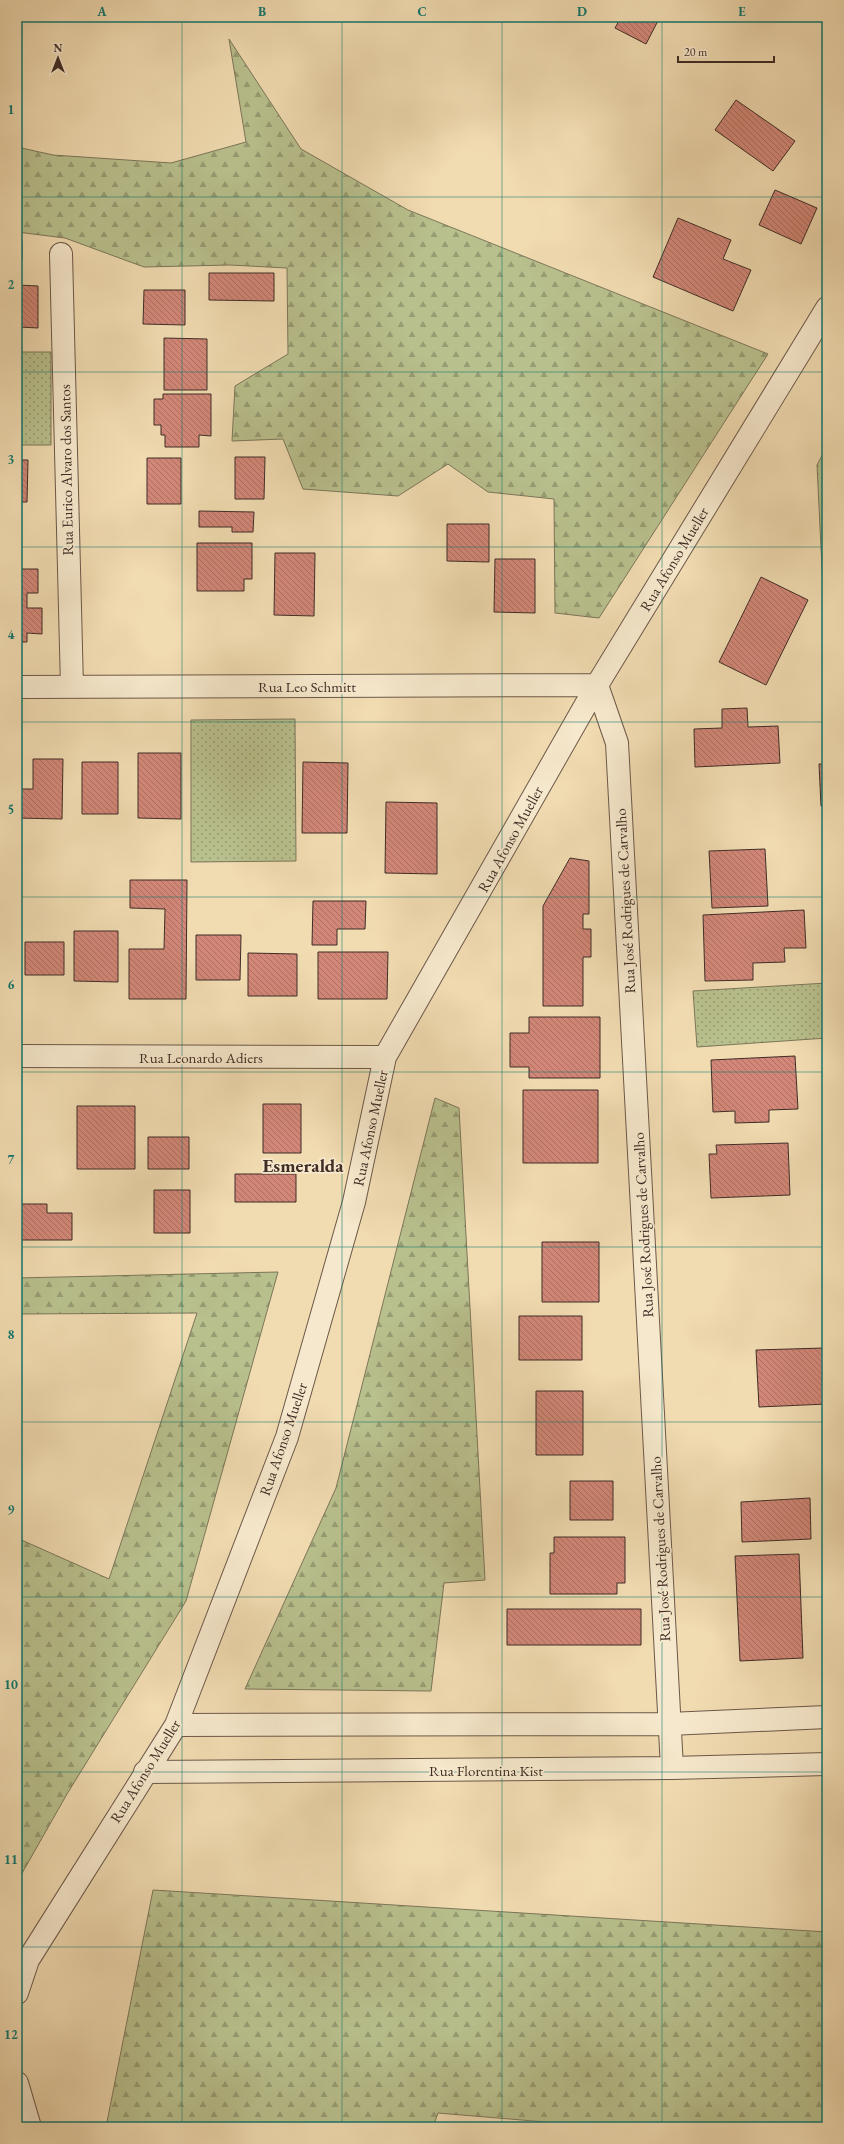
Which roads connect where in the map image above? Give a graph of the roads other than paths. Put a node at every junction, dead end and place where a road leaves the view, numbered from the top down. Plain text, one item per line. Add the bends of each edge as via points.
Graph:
1 (61, 254) dead end
2 (827, 308) edge
3 (597, 685) junction
4 (17, 687) edge
5 (72, 687) junction
6 (17, 1056) edge
7 (385, 1057) junction
8 (827, 1717) edge
9 (670, 1724) junction
10 (176, 1725) junction
11 (827, 1764) edge
12 (672, 1768) junction
13 (145, 1772) junction
14 (17, 1993) edge
15 (17, 2084) edge
16 (30, 2127) edge

1 - 5 street, Rua Eurico Alvaro dos Santos
2 - 3 street, Rua Afonso Mueller
3 - 5 street, Rua Leo Schmitt
3 - 7 street, Rua Afonso Mueller
3 - 9 street, Rua José Rodrigues de Carvalho via 617,743
4 - 5 street, Rua Leo Schmitt
6 - 7 street, Rua Leonardo Adiers
7 - 10 street, Rua Afonso Mueller via 354,1202 287,1437
8 - 9 street
9 - 10 street
9 - 12 street, Rua José Rodrigues de Carvalho
10 - 13 street, Rua Afonso Mueller
11 - 12 street, Rua Florentina Kist
12 - 13 street, Rua Florentina Kist
13 - 14 street, Rua Afonso Mueller via 28,1960
15 - 16 street

